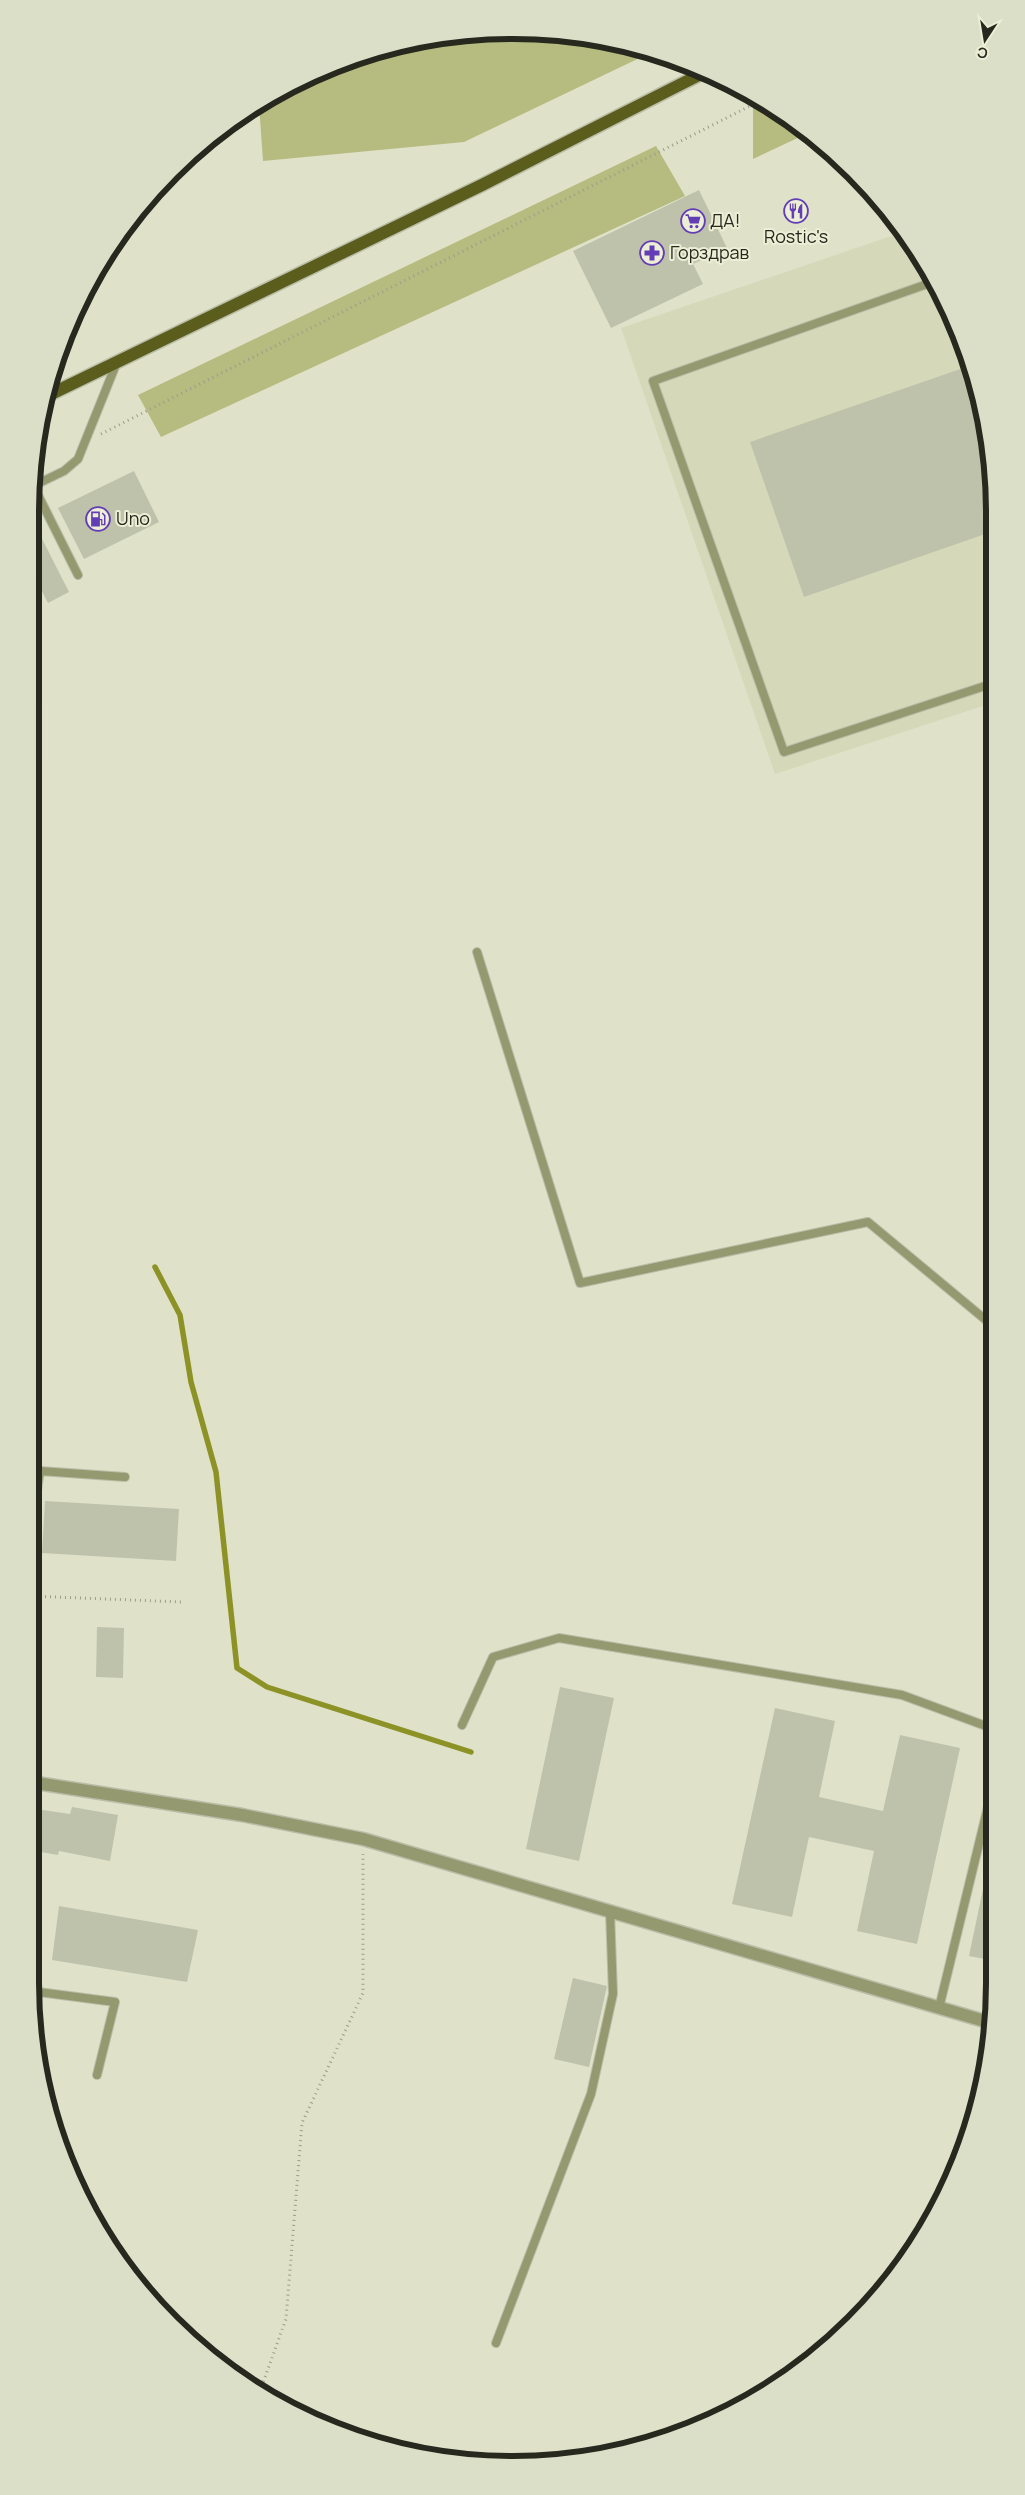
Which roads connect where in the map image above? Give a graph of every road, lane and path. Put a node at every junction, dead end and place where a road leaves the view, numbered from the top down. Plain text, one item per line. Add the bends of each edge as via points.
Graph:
1 (697, 76) edge
2 (754, 105) edge
3 (927, 284) edge
4 (117, 362) junction
5 (54, 392) edge
6 (85, 441) junction
7 (40, 483) edge
8 (39, 497) edge
9 (78, 575) dead end
10 (986, 686) edge
11 (477, 952) dead end
12 (986, 1320) edge
13 (125, 1477) dead end
14 (39, 1478) edge
15 (39, 1596) edge
16 (181, 1602) dead end
17 (462, 1725) dead end
18 (986, 1726) edge
19 (39, 1783) edge
20 (986, 1815) edge
21 (363, 1838) junction
22 (610, 1911) junction
23 (39, 1993) edge
24 (939, 2008) junction
25 (984, 2021) edge
26 (97, 2075) dead end
27 (496, 2343) dead end
28 (262, 2384) edge

1 - 4 main road via 474,190
2 - 6 path
3 - 10 lane via 653,381 784,752
4 - 5 main road
4 - 6 lane
6 - 7 lane via 78,459 64,471
8 - 9 lane
11 - 12 lane via 580,1283 868,1222
13 - 14 lane via 40,1471
15 - 16 path
17 - 18 lane via 492,1657 559,1638 902,1695
19 - 21 street via 242,1815
20 - 24 lane
21 - 22 street
21 - 28 path via 363,1993 302,2123 286,2319
22 - 24 street
22 - 27 lane via 613,1994 591,2094
23 - 26 lane via 114,2002
24 - 25 street

